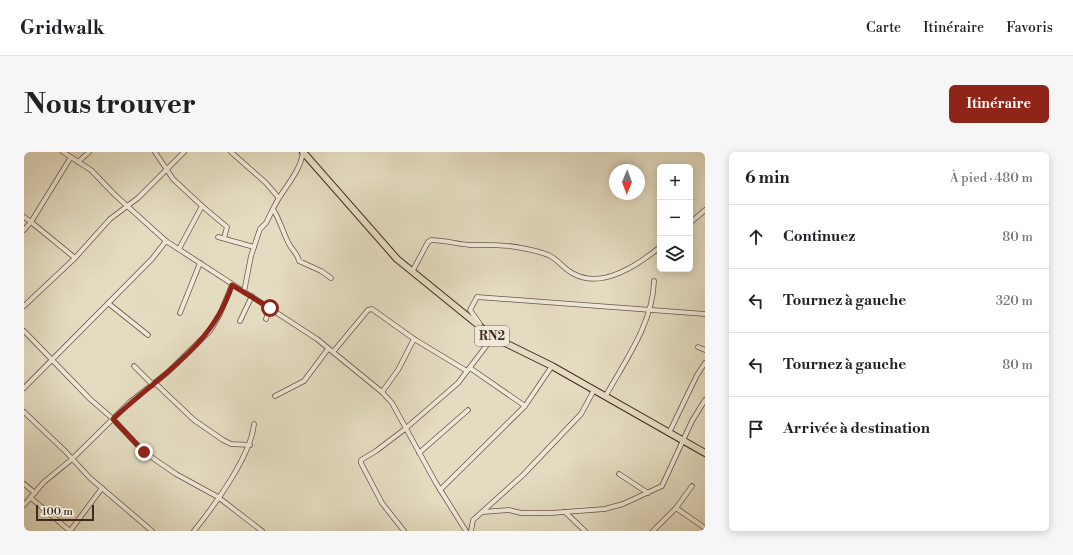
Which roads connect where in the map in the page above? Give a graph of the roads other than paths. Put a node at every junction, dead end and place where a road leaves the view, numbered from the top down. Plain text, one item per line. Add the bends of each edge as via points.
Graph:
1 (63, 152) edge
2 (90, 152) edge
3 (155, 152) edge
4 (184, 152) edge
5 (231, 152) edge
6 (303, 152) edge
7 (71, 157) junction
8 (78, 162) junction
9 (165, 169) junction
10 (278, 197) junction
11 (128, 206) junction
12 (202, 206) junction
13 (273, 209) junction
14 (705, 210) edge
15 (24, 217) edge
16 (693, 220) edge
17 (31, 222) junction
18 (24, 230) edge
19 (218, 236) dead end
20 (224, 238) junction
21 (166, 241) junction
22 (254, 247) junction
23 (179, 249) junction
24 (657, 249) edge
25 (75, 258) junction
26 (200, 263) junction
27 (412, 272) junction
28 (332, 278) dead end
29 (654, 281) dead end
30 (232, 285) junction
31 (244, 292) junction
32 (252, 296) junction
33 (108, 302) junction
34 (24, 306) edge
35 (270, 308) junction
36 (651, 310) junction
37 (180, 313) dead end
38 (705, 314) edge
39 (266, 319) dead end
40 (240, 321) dead end
41 (481, 326) junction
42 (24, 331) edge
43 (148, 335) dead end
44 (493, 337) junction
45 (414, 339) junction
46 (698, 347) dead end
47 (328, 349) junction
48 (705, 350) edge
49 (333, 352) junction
50 (52, 359) junction
51 (705, 363) edge
52 (134, 366) dead end
53 (552, 366) junction
54 (469, 369) junction
55 (154, 384) junction
56 (24, 388) edge
57 (594, 390) junction
58 (382, 392) junction
59 (275, 396) dead end
60 (605, 397) junction
61 (705, 400) edge
62 (525, 406) junction
63 (468, 410) dead end
64 (24, 412) edge
65 (113, 419) junction
66 (254, 424) dead end
67 (405, 428) junction
68 (669, 433) junction
69 (684, 441) junction
70 (250, 445) junction
71 (419, 453) junction
72 (705, 453) edge
73 (72, 459) junction
74 (620, 474) dead end
75 (24, 484) edge
76 (692, 486) dead end
77 (102, 488) junction
78 (440, 490) junction
79 (35, 493) junction
80 (648, 493) junction
81 (218, 497) junction
82 (31, 498) junction
83 (24, 505) edge
84 (676, 508) junction
85 (482, 512) junction
86 (565, 512) junction
87 (704, 529) edge
88 (70, 531) edge
89 (152, 531) edge
90 (194, 531) edge
91 (262, 531) edge
92 (404, 531) edge
93 (466, 531) edge
94 (471, 531) edge
95 (586, 531) edge
96 (653, 531) edge

1 - 7 street
2 - 8 street
3 - 9 street
4 - 9 street
5 - 10 street
6 - 10 street via 299,167
6 - 27 highway, RN2 via 377,238
7 - 8 street
7 - 17 street
8 - 11 street via 91,170
9 - 11 street via 149,188
9 - 12 street
10 - 13 street
11 - 21 street
11 - 25 street via 110,219
12 - 20 street via 227,227
12 - 23 street
13 - 22 street via 266,223 260,228
13 - 28 street via 299,261
14 - 16 street
15 - 17 street
17 - 18 street
17 - 25 street
19 - 20 street
20 - 22 street
21 - 23 street
21 - 33 street via 152,259
22 - 31 street
23 - 26 street
24 - 27 street via 624,271 606,277 591,278 574,274 551,256 521,248 431,240
25 - 34 street
26 - 30 street
26 - 37 street
27 - 41 highway, RN2
29 - 36 street
30 - 31 street
30 - 55 street via 210,331
31 - 32 street
32 - 35 street
32 - 40 street
33 - 43 street
33 - 50 street
35 - 39 street
35 - 47 street
36 - 38 street
36 - 41 street via 478,297 470,310
36 - 60 street
41 - 44 highway, RN2
42 - 50 street
44 - 53 highway, RN2
44 - 54 street
45 - 49 street via 370,309
45 - 54 street
45 - 58 street via 398,370
46 - 48 street
47 - 49 street
47 - 59 street via 304,381
49 - 58 street
50 - 56 street
50 - 65 street
51 - 68 street
52 - 55 street
53 - 57 highway, RN2
53 - 62 street
54 - 62 street
54 - 67 street via 458,383
55 - 65 street
55 - 70 street via 194,420 223,440 231,444
57 - 60 highway, RN2
57 - 85 street via 581,414 523,475
58 - 67 street
60 - 68 highway, RN2
61 - 69 street
62 - 78 street
63 - 71 street
64 - 73 street
65 - 73 street
65 - 81 street via 144,452 176,474
66 - 70 street
67 - 71 street
67 - 92 street via 376,451 362,458 361,463 382,503
68 - 69 highway, RN2
69 - 72 highway, RN2
69 - 80 street via 662,486
70 - 81 street
71 - 78 street
73 - 77 street
73 - 79 street via 44,482
74 - 80 street
75 - 79 street
76 - 84 street
77 - 88 street
77 - 89 street
78 - 93 street
79 - 82 street
80 - 86 street via 605,509
81 - 90 street
81 - 91 street
82 - 83 street
82 - 88 street
84 - 87 street
84 - 96 street
85 - 86 street
85 - 94 street via 473,520
86 - 95 street

